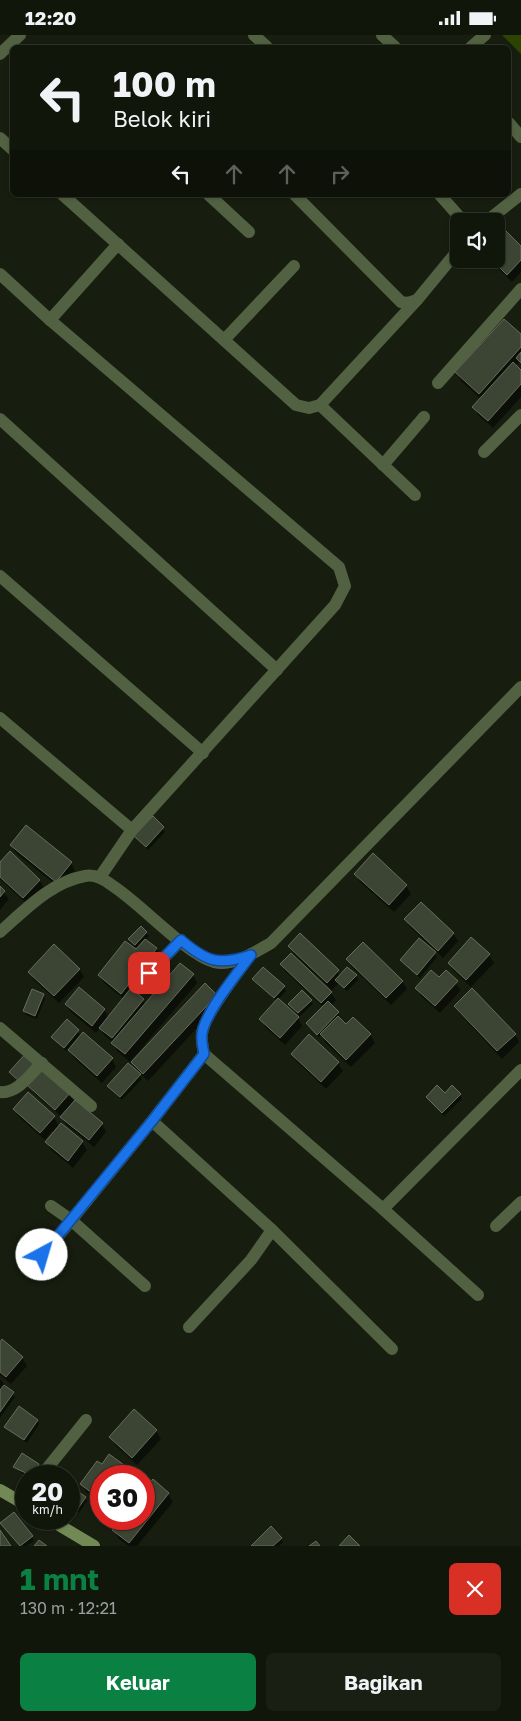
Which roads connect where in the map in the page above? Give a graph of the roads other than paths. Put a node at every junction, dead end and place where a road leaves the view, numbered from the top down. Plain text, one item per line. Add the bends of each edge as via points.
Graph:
1 (20, 35) edge
2 (254, 35) edge
3 (382, 35) edge
4 (486, 35) edge
5 (265, 45) edge
6 (392, 45) edge
7 (474, 45) edge
8 (0, 54) edge
9 (511, 125) edge
10 (521, 137) edge
11 (0, 138) edge
12 (10, 147) edge
13 (521, 194) edge
14 (66, 197) edge
15 (211, 197) edge
16 (297, 197) edge
17 (442, 197) edge
18 (456, 213) edge
19 (496, 213) edge
20 (249, 232) dead end
21 (118, 245) junction
22 (450, 260) edge
23 (294, 266) dead end
24 (0, 274) edge
25 (521, 289) edge
26 (418, 299) junction
27 (50, 320) junction
28 (224, 340) junction
29 (438, 383) dead end
30 (320, 405) junction
31 (521, 415) edge
32 (424, 417) dead end
33 (0, 419) edge
34 (484, 452) dead end
35 (383, 465) junction
36 (415, 495) dead end
37 (0, 576) edge
38 (277, 670) junction
39 (521, 687) edge
40 (0, 718) edge
41 (203, 753) junction
42 (132, 830) junction
43 (100, 877) junction
44 (0, 932) edge
45 (181, 940) junction
46 (251, 955) junction
47 (139, 985) dead end
48 (0, 1028) edge
49 (204, 1054) junction
50 (42, 1063) junction
51 (521, 1070) edge
52 (0, 1092) edge
53 (90, 1106) dead end
54 (152, 1121) junction
55 (521, 1202) edge
56 (51, 1206) dead end
57 (383, 1209) junction
58 (71, 1220) junction
59 (496, 1226) dead end
60 (272, 1230) junction
61 (33, 1267) dead end
62 (145, 1286) dead end
63 (478, 1295) dead end
64 (189, 1327) dead end
65 (392, 1349) dead end
66 (86, 1420) dead end
67 (50, 1465) edge
68 (0, 1490) edge
69 (15, 1497) edge
70 (67, 1530) edge
71 (94, 1546) edge

1 - 8 street
2 - 5 street
3 - 6 street
4 - 7 street
9 - 10 street
11 - 12 street
13 - 19 street
14 - 21 street
15 - 20 street
16 - 26 street via 401,302
17 - 18 street
21 - 27 street
21 - 28 street
22 - 26 street
23 - 28 street
24 - 27 street
25 - 29 street
26 - 30 street
27 - 38 street via 339,567 345,586 335,605
28 - 30 street via 296,405 309,408
30 - 35 street
31 - 34 street
32 - 35 street
33 - 38 street
35 - 36 street
37 - 41 street
38 - 41 street
39 - 46 street via 271,943
40 - 42 street
41 - 42 street
42 - 43 street
43 - 44 street via 86,875 49,890
43 - 45 street via 129,896
45 - 46 street via 214,962 231,962
45 - 47 street
46 - 49 street via 207,1021 202,1034
48 - 50 street
49 - 54 street
49 - 57 street
50 - 52 street via 15,1089
50 - 53 street
51 - 57 street
54 - 58 street
54 - 60 street
55 - 59 street
56 - 58 street
57 - 63 street
58 - 61 street
58 - 62 street
60 - 64 street via 251,1260
60 - 65 street
66 - 67 street
68 - 69 street
70 - 71 street

